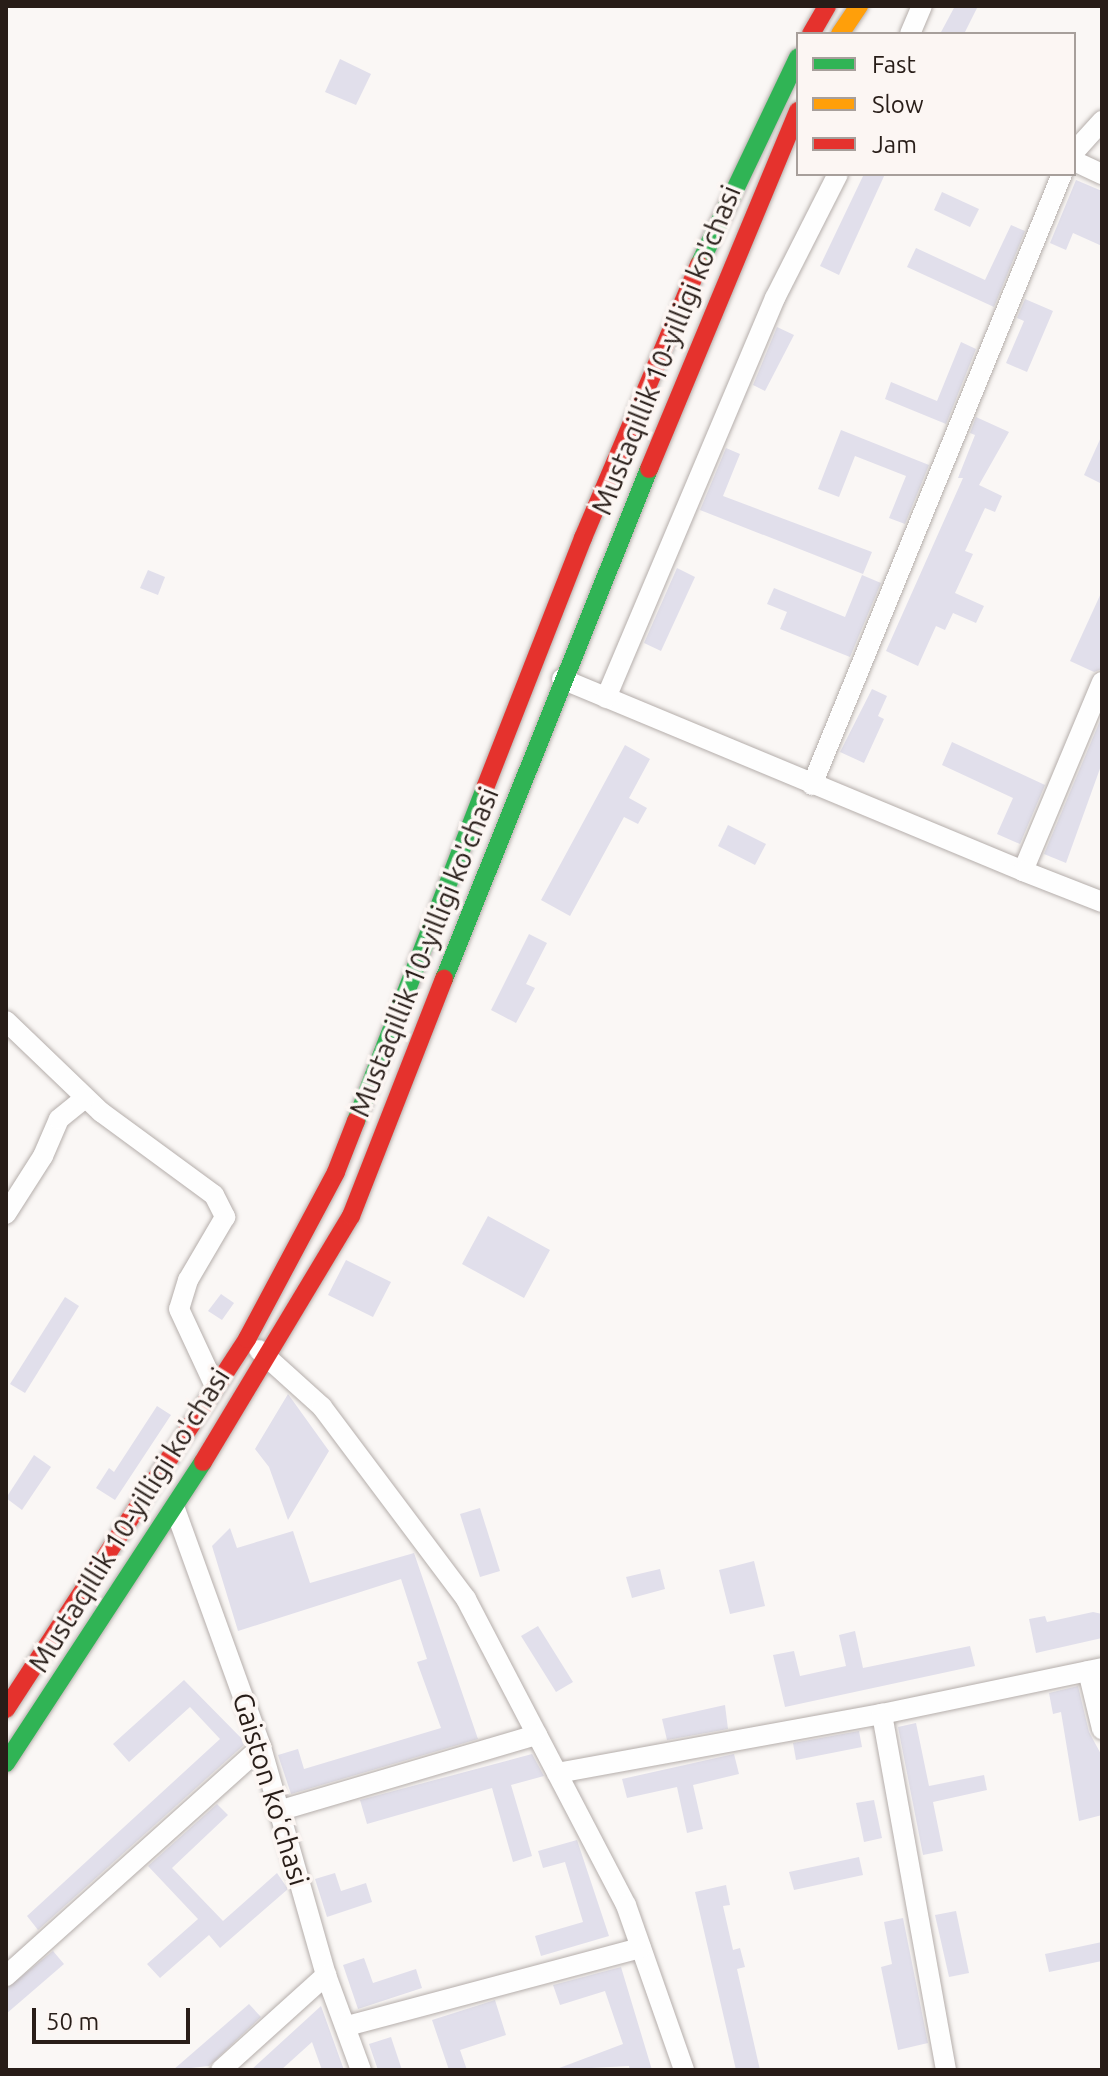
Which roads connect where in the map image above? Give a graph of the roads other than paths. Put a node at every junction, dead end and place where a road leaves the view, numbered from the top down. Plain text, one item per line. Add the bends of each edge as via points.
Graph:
1 (827, 6) edge
2 (859, 6) edge
3 (922, 6) edge
4 (812, 32) edge
5 (841, 32) edge
6 (911, 32) edge
7 (796, 61) edge
8 (796, 116) edge
9 (1102, 121) edge
10 (1076, 150) edge
11 (1076, 162) edge
12 (1102, 174) edge
13 (837, 176) edge
14 (1061, 176) edge
15 (562, 679) junction
16 (1102, 682) edge
17 (606, 698) junction
18 (812, 785) junction
19 (1023, 871) junction
20 (1102, 902) edge
21 (6, 1021) edge
22 (85, 1098) junction
23 (6, 1214) edge
24 (247, 1339) junction
25 (266, 1356) junction
26 (214, 1384) junction
27 (175, 1509) junction
28 (1095, 1670) edge
29 (6, 1709) edge
30 (882, 1714) junction
31 (1102, 1729) edge
32 (537, 1735) junction
33 (261, 1747) junction
34 (6, 1763) edge
35 (557, 1773) junction
36 (278, 1811) junction
37 (641, 1948) junction
38 (326, 1975) junction
39 (6, 1976) edge
40 (347, 2026) junction
41 (221, 2070) edge
42 (361, 2070) edge
43 (684, 2070) edge
44 (946, 2070) edge

1 - 4 main road
2 - 5 main road
3 - 6 street
7 - 24 main road, Mustaqillik 10-yilligi ko'chasi via 729,194 583,538 336,1172
8 - 15 main road, Mustaqillik 10-yilligi ko'chasi
9 - 10 street
11 - 12 street
13 - 17 street via 775,298
14 - 18 street
15 - 17 street
15 - 25 main road, Mustaqillik 10-yilligi ko'chasi via 351,1216
16 - 19 street
17 - 18 street
18 - 19 street
19 - 20 street
21 - 22 street
22 - 23 street via 59,1119 43,1156
22 - 26 street via 214,1195 225,1217 188,1280 179,1309
24 - 25 street
24 - 26 main road, Mustaqillik 10-yilligi ko'chasi
25 - 27 main road, Mustaqillik 10-yilligi ko'chasi
25 - 32 street via 322,1407 466,1599
26 - 29 main road, Mustaqillik 10-yilligi ko'chasi
27 - 33 street, Gaiston koʻchasi
27 - 34 main road, Mustaqillik 10-yilligi ko'chasi
28 - 30 street
28 - 31 street
30 - 35 street
30 - 44 street
32 - 35 street
32 - 36 street
33 - 36 street, Gaiston koʻchasi
33 - 39 street
35 - 37 street via 626,1905
36 - 38 street, Gaiston koʻchasi
37 - 40 street
37 - 43 street
38 - 40 street, Gaiston koʻchasi
38 - 41 street
40 - 42 street, Gaiston koʻchasi

